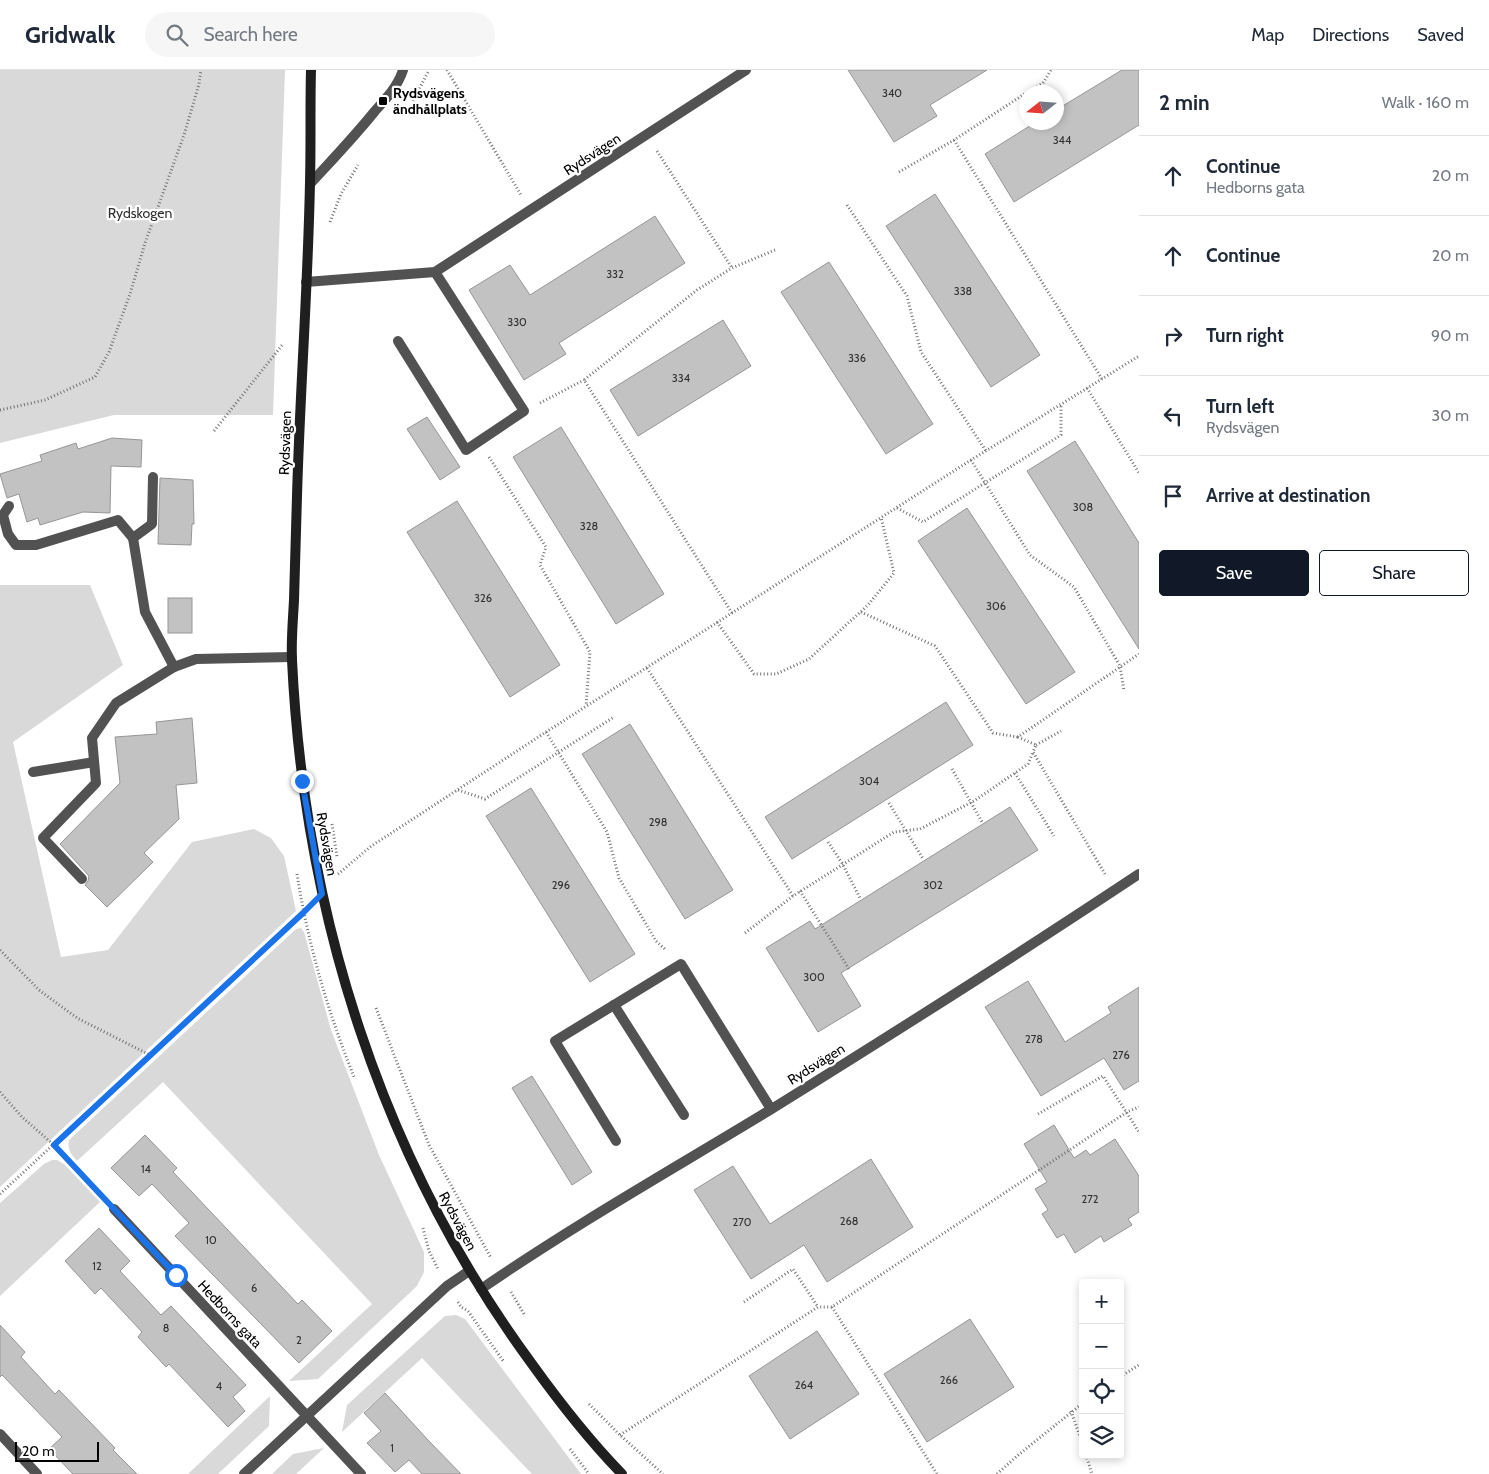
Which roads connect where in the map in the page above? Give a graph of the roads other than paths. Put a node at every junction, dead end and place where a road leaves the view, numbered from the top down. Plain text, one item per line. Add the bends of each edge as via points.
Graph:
1 (310, 70) edge
2 (403, 70) edge
3 (746, 70) edge
4 (310, 184) junction
5 (435, 272) junction
6 (306, 282) junction
7 (398, 342) dead end
8 (153, 476) dead end
9 (9, 506) dead end
10 (133, 538) junction
11 (292, 658) junction
12 (174, 667) junction
13 (94, 762) junction
14 (33, 772) dead end
15 (1139, 874) edge
16 (82, 879) dead end
17 (614, 1004) junction
18 (771, 1109) junction
19 (684, 1116) dead end
20 (616, 1141) dead end
21 (114, 1209) road end
22 (469, 1271) junction
23 (481, 1289) junction
24 (306, 1416) junction
25 (0, 1434) edge
26 (37, 1474) edge
27 (244, 1474) edge
28 (361, 1474) edge
29 (622, 1474) edge

1 - 4 street, Rydsvägen
2 - 4 street via 400,80
3 - 5 street, Rydsvägen
4 - 6 street, Rydsvägen
5 - 6 street, Rydsvägen
5 - 7 street via 524,411 466,450
6 - 11 street, Rydsvägen
8 - 10 street via 152,524
9 - 10 street via 3,515 8,534 16,545 36,545 118,520
10 - 12 street via 145,612
11 - 12 street via 196,659
11 - 22 street, Rydsvägen via 302,781 322,894 338,961 377,1081 412,1164
12 - 13 street via 116,702 92,738
13 - 14 street
13 - 16 street via 96,783 43,838
15 - 18 street, Rydsvägen
17 - 18 street via 682,964
17 - 19 street
17 - 20 street via 555,1041
18 - 23 street, Rydsvägen
21 - 24 street, Hedborns gata
22 - 23 street, Rydsvägen
22 - 24 street via 446,1286
23 - 29 street, Rydsvägen via 560,1403
24 - 27 street
24 - 28 street, Hedborns gata
25 - 26 street

